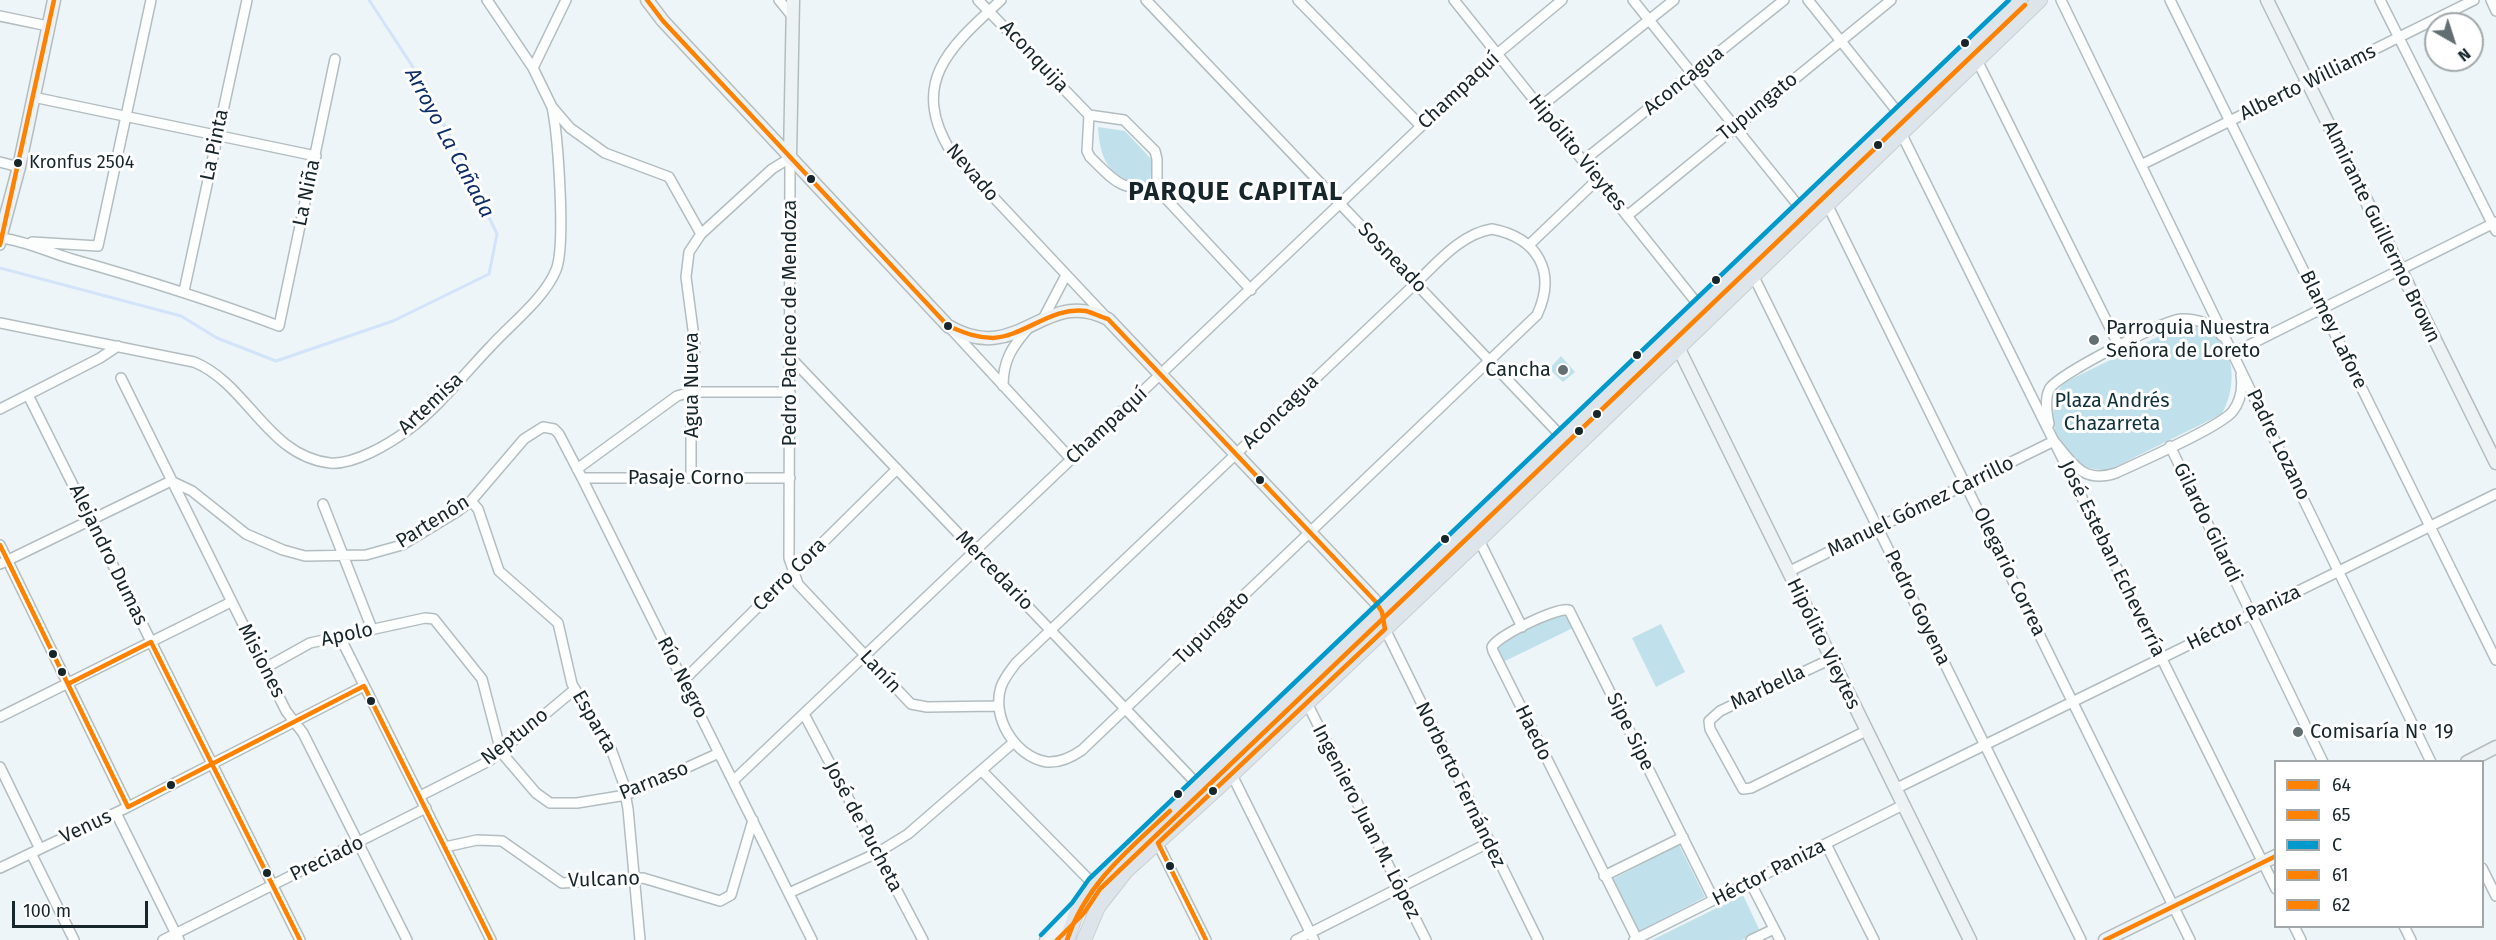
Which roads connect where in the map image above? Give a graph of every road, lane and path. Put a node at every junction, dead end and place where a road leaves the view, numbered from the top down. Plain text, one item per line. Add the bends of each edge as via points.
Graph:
1 (54, 0) edge
2 (151, 0) edge
3 (247, 0) edge
4 (487, 0) edge
5 (566, 0) edge
6 (647, 0) edge
7 (780, 0) edge
8 (793, 0) edge
9 (978, 0) edge
10 (1001, 0) edge
11 (1146, 0) edge
12 (1298, 0) edge
13 (1455, 0) edge
14 (1562, 0) edge
15 (1633, 0) edge
16 (1674, 0) edge
17 (1784, 0) edge
18 (1808, 0) edge
19 (1890, 0) edge
20 (2020, 0) edge
21 (2040, 0) edge
22 (2061, 0) edge
23 (2170, 0) edge
24 (2266, 0) edge
25 (2380, 0) edge
26 (2474, 0) edge
27 (2491, 0) edge
28 (989, 11) junction
29 (2496, 11) edge
30 (0, 16) edge
31 (792, 16) junction
32 (1649, 20) junction
33 (48, 26) junction
34 (2399, 38) junction
35 (1839, 40) junction
36 (1497, 54) junction
37 (335, 59) dead end
38 (1977, 60) junction
39 (533, 68) junction
40 (1692, 74) junction
41 (2308, 83) junction
42 (33, 97) junction
43 (552, 107) junction
44 (1540, 107) junction
45 (1089, 115) junction
46 (1900, 115) junction
47 (126, 116) junction
48 (2230, 121) junction
49 (1734, 125) junction
50 (1421, 126) junction
51 (1901, 133) junction
52 (217, 136) junction
53 (316, 156) junction
54 (790, 158) junction
55 (1583, 161) junction
56 (0, 162) edge
57 (2141, 165) junction
58 (19, 166) junction
59 (1598, 179) junction
60 (1157, 189) junction
61 (1827, 204) junction
62 (1341, 205) junction
63 (1801, 209) junction
64 (1627, 216) junction
65 (2495, 225) edge
66 (701, 234) junction
67 (0, 240) edge
68 (26, 241) junction
69 (1530, 244) junction
70 (2400, 270) junction
71 (1066, 275) junction
72 (1753, 275) junction
73 (1416, 283) junction
74 (1251, 290) junction
75 (184, 291) junction
76 (1700, 307) junction
77 (2323, 308) junction
78 (1043, 319) junction
79 (1108, 319) junction
80 (0, 323) edge
81 (948, 326) junction
82 (1029, 327) junction
83 (1676, 329) junction
84 (118, 346) junction
85 (2119, 346) junction
86 (1678, 347) junction
87 (2233, 352) junction
88 (790, 357) junction
89 (1489, 361) junction
90 (1161, 375) junction
91 (122, 378) dead end
92 (1003, 386) junction
93 (692, 392) junction
94 (790, 392) junction
95 (28, 395) junction
96 (0, 409) edge
97 (543, 427) joint
98 (1563, 438) junction
99 (2054, 441) junction
100 (2170, 447) junction
101 (1237, 454) junction
102 (1071, 459) junction
103 (2496, 463) edge
104 (577, 469) junction
105 (897, 469) junction
106 (582, 478) junction
107 (691, 478) junction
108 (790, 478) junction
109 (171, 481) junction
110 (1966, 484) junction
111 (2496, 494) edge
112 (471, 501) junction
113 (323, 504) dead end
114 (91, 519) junction
115 (2430, 525) junction
116 (1878, 528) junction
117 (1311, 532) junction
118 (1479, 540) junction
119 (0, 545) edge
120 (976, 552) junction
121 (344, 555) junction
122 (4, 562) edge
123 (2339, 571) junction
124 (1788, 572) junction
125 (792, 574) junction
126 (231, 602) junction
127 (1382, 612) junction
128 (2252, 614) junction
129 (1522, 627) junction
130 (372, 629) junction
131 (1385, 629) junction
132 (1050, 630) junction
133 (339, 637) junction
134 (152, 642) junction
135 (865, 656) junction
136 (1831, 658) junction
137 (2161, 658) junction
138 (2496, 660) edge
139 (265, 668) junction
140 (683, 681) junction
141 (68, 684) junction
142 (364, 686) junction
143 (574, 690) junction
144 (2073, 702) junction
145 (1307, 703) junction
146 (998, 706) junction
147 (1127, 710) junction
148 (804, 714) junction
149 (0, 717) edge
150 (294, 721) junction
151 (1866, 731) junction
152 (1014, 742) junction
153 (1985, 745) junction
154 (2496, 747) edge
155 (501, 752) junction
156 (719, 753) junction
157 (2322, 760) edge
158 (2430, 760) edge
159 (2471, 760) edge
160 (212, 764) junction
161 (0, 767) edge
162 (982, 771) junction
163 (1232, 775) junction
164 (734, 781) junction
165 (1198, 785) junction
166 (1895, 789) junction
167 (626, 795) junction
168 (420, 796) junction
169 (1903, 805) junction
170 (128, 807) junction
171 (426, 808) junction
172 (116, 813) junction
173 (753, 820) junction
174 (1150, 830) junction
175 (1683, 837) junction
176 (1158, 843) junction
177 (1488, 843) junction
178 (358, 844) junction
179 (1826, 844) junction
180 (445, 847) junction
181 (35, 851) junction
182 (877, 853) junction
183 (2274, 857) edge
184 (2262, 862) junction
185 (0, 868) edge
186 (2484, 872) edge
187 (1604, 876) junction
188 (635, 878) junction
189 (1750, 882) junction
190 (1094, 884) junction
191 (2274, 885) edge
192 (273, 886) junction
193 (1400, 887) junction
194 (789, 893) junction
195 (1105, 896) junction
196 (2496, 896) edge
197 (1714, 900) junction
198 (2173, 907) junction
199 (1078, 908) junction
200 (1774, 929) junction
201 (1312, 936) edge
202 (177, 937) edge
203 (490, 938) edge
204 (1636, 939) edge
205 (75, 940) edge
206 (163, 940) edge
207 (300, 940) edge
208 (407, 940) edge
209 (478, 940) edge
210 (640, 940) edge
211 (812, 940) edge
212 (923, 940) edge
213 (1046, 940) edge
214 (1067, 940) edge
215 (1084, 940) edge
216 (1206, 940) edge
217 (1296, 940) edge
218 (1426, 940) edge
219 (1538, 940) edge
220 (1751, 940) edge
221 (1780, 940) edge
222 (1874, 940) edge
223 (1970, 940) edge
224 (2082, 940) edge
225 (2105, 940) edge
226 (2190, 940) edge

1 - 33 main road
2 - 47 street
3 - 52 street, La Pinta
4 - 39 street
5 - 39 street
6 - 54 main road
7 - 31 street
8 - 31 main road, Pedro Pacheco de Mendoza
9 - 28 street, Aconquija
10 - 28 street, Nevado
11 - 62 street, Sosneado
12 - 50 street
13 - 36 street, Hipólito Vieytes
14 - 36 street, Champaquí
15 - 32 street
16 - 32 street
17 - 40 street, Aconcagua
18 - 35 street
19 - 35 street, Tupungato
20 - 46 main road
21 - 38 main road
22 - 57 street, Padre Lozano
23 - 48 street, Blamey Lafore
24 - 41 main road, Almirante Guillermo Brown
25 - 34 street
26 - 34 street, Alberto Williams
27 - 29 street
28 - 45 street, Aconquija
28 - 71 street, Nevado via 940,67 935,80 935,120 951,152
30 - 33 street
31 - 54 main road, Pedro Pacheco de Mendoza
32 - 40 street
32 - 44 street
33 - 42 main road
34 - 41 street, Alberto Williams
34 - 65 street
35 - 46 street
35 - 49 street, Tupungato
36 - 44 street, Hipólito Vieytes
36 - 50 street, Champaquí
37 - 53 street, La Niña
38 - 51 main road
38 - 85 street
39 - 43 street
40 - 49 street
40 - 55 street, Aconcagua
41 - 48 street, Alberto Williams
41 - 70 main road, Almirante Guillermo Brown
42 - 47 street
42 - 58 main road
43 - 66 street via 570,129 594,147 669,177
43 - 84 street, Artemisa via 557,140 559,250 555,271 539,295 423,417 391,441 344,462 314,460 283,444 220,378 203,366
44 - 55 street, Hipólito Vieytes
45 - 60 street via 1124,120 1155,151
45 - 60 street via 1090,157 1121,186
46 - 63 main road
47 - 52 street
47 - 68 street via 98,246
48 - 57 street, Alberto Williams
48 - 77 street, Blamey Lafore
49 - 63 street
49 - 64 street, Tupungato
50 - 62 street, Champaquí
51 - 61 main road
51 - 99 street, José Esteban Echeverría
52 - 53 street
52 - 75 street, La Pinta
53 - 75 street, La Niña via 279,326
54 - 66 street, Agua Nueva via 772,169
54 - 81 main road
54 - 88 street, Pedro Pacheco de Mendoza
55 - 59 street, Hipólito Vieytes
56 - 58 street
57 - 87 street, Padre Lozano
58 - 67 main road
59 - 64 street, Hipólito Vieytes
59 - 69 street
60 - 74 street
61 - 72 main road
61 - 110 street, Olegario Correa
62 - 73 street, Sosneado
62 - 74 street, Champaquí
63 - 76 main road
64 - 76 street, Hipólito Vieytes
65 - 70 street
66 - 93 street, Agua Nueva via 692,246 686,269 695,345
67 - 68 street
68 - 75 street via 58,255
69 - 73 street, Aconcagua via 1503,231 1483,230 1463,240
69 - 89 street, Tupungato via 1545,277 1542,304 1537,315
70 - 77 street
70 - 103 main road, Almirante Guillermo Brown
71 - 78 street
71 - 79 street, Nevado
72 - 86 main road
72 - 116 street, Pedro Goyena
73 - 89 street, Sosneado
73 - 101 street, Aconcagua
74 - 90 street, Champaquí
76 - 83 main road
77 - 87 street
77 - 115 street, Blamey Lafore
78 - 79 main road via 1070,309 1096,312
78 - 82 main road
79 - 90 main road
80 - 84 street, Artemisa
81 - 82 main road via 973,338 986,339 1013,335
81 - 92 street
82 - 92 street via 1006,360
83 - 86 street
83 - 98 main road
84 - 95 street
85 - 87 street via 2169,323 2191,320 2211,326
85 - 99 street via 2067,373 2048,391 2046,404
86 - 118 main road
86 - 124 main road, Hipólito Vieytes
87 - 100 street via 2242,377 2242,390 2233,411
87 - 123 street, Padre Lozano
88 - 94 street, Pedro Pacheco de Mendoza
88 - 105 street, Mercedario
89 - 98 street, Sosneado
89 - 117 street, Tupungato
90 - 101 main road
90 - 102 street, Champaquí
91 - 109 street, Misiones
92 - 102 street
93 - 94 street
93 - 104 street via 678,396
93 - 107 street, Agua Nueva
94 - 108 street, Pedro Pacheco de Mendoza
95 - 96 street
95 - 114 street, Alejandro Dumas
97 - 104 street, Río Negro via 560,434
97 - 112 street, Partenón via 524,439
98 - 127 main road
99 - 100 street via 2081,472 2103,478
99 - 110 street, Manuel Gómez Carrillo
99 - 137 street, José Esteban Echeverría
100 - 128 street, Gilardo Gilardi
101 - 117 main road
101 - 132 street, Aconcagua
102 - 120 street, Champaquí
104 - 106 street, Río Negro
105 - 120 street, Mercedario
105 - 125 street, Cerro Cora
106 - 107 street, Pasaje Corno
106 - 140 street, Río Negro
107 - 108 street, Pasaje Corno
108 - 125 street, Pedro Pacheco de Mendoza
109 - 114 street
109 - 121 street, Partenón via 192,491 246,534 283,550 305,556
109 - 126 street, Misiones
110 - 116 street, Manuel Gómez Carrillo
110 - 144 street, Olegario Correa
111 - 115 street, Héctor Paniza
112 - 121 street, Partenón via 402,545 366,555
112 - 143 street, Esparta via 478,509 499,571 558,623
113 - 121 street
114 - 122 street
114 - 134 street, Alejandro Dumas
115 - 123 street, Héctor Paniza
115 - 138 street, Blamey Lafore
116 - 124 street, Manuel Gómez Carrillo
116 - 153 street, Pedro Goyena
117 - 127 main road
117 - 147 street, Tupungato
118 - 129 street
118 - 131 main road
119 - 122 street
120 - 132 street, Mercedario
120 - 135 street, Champaquí
121 - 130 street
122 - 141 street
123 - 128 street, Héctor Paniza
123 - 158 street, Padre Lozano
124 - 136 main road, Hipólito Vieytes
125 - 135 street, Lanín
125 - 140 street, Cerro Cora
126 - 134 street
126 - 139 street, Misiones
127 - 131 main road
127 - 165 main road
128 - 137 street, Héctor Paniza
128 - 157 street, Gilardo Gilardi
129 - 175 street, Sipe Sipe via 1561,609 1569,610
129 - 187 street, Haedo via 1496,640 1493,651
130 - 133 street, Apolo
130 - 155 street, Apolo via 434,619 482,679
131 - 145 main road
131 - 177 street, Norberto Fernández
132 - 146 street, Aconcagua via 1004,679
132 - 147 street, Mercedario
133 - 139 street, Apolo via 310,643
133 - 142 street
134 - 141 street
134 - 160 street, Alejandro Dumas
135 - 146 street, Lanín via 911,704
135 - 148 street, Champaquí
136 - 151 main road, Hipólito Vieytes
136 - 151 street, Marbella via 1720,711 1709,721 1710,729 1743,789
137 - 144 street, Héctor Paniza
137 - 184 street, José Esteban Echeverría
139 - 150 street, Misiones
140 - 156 street, Río Negro
141 - 149 street
141 - 170 street
142 - 150 street, Venus
142 - 168 street
143 - 155 street, Neptuno
143 - 167 street, Esparta via 606,737
144 - 153 street, Héctor Paniza
144 - 198 street, Olegario Correa
145 - 163 main road
145 - 193 street, Ingeniero Juan M. López
146 - 152 street
147 - 152 street, Tupungato via 1071,758 1049,762
147 - 165 street, Mercedario
148 - 164 street, Champaquí
148 - 182 street, José de Pucheta
150 - 160 street, Venus
150 - 178 street, Misiones
151 - 166 main road, Hipólito Vieytes
152 - 162 street
153 - 166 street, Héctor Paniza
153 - 224 street, Pedro Goyena
154 - 159 main road
155 - 167 street, Parnaso via 536,793 550,803
155 - 168 street, Neptuno
156 - 164 street, Río Negro
156 - 167 street, Parnaso
160 - 170 street, Venus
160 - 192 street, Alejandro Dumas
161 - 181 street
162 - 182 street via 908,834
162 - 190 street
163 - 176 main road
163 - 201 street
164 - 173 street, Río Negro
165 - 174 main road
166 - 169 main road, Hipólito Vieytes
167 - 188 street, Esparta
168 - 171 street
169 - 179 street, Héctor Paniza
169 - 223 main road, Hipólito Vieytes
170 - 172 street, Venus
171 - 178 street, Preciado
171 - 180 street
172 - 181 street, Venus
172 - 202 street
173 - 188 street, Vulcano via 731,895 726,900
173 - 194 street, Río Negro
174 - 176 street
174 - 190 main road
175 - 187 street
175 - 197 street, Sipe Sipe
176 - 195 main road
176 - 216 street
177 - 193 street
177 - 219 street, Norberto Fernández
178 - 192 street, Preciado
178 - 208 street, Misiones
179 - 189 street, Héctor Paniza
179 - 222 street
180 - 188 street, Vulcano via 477,840 502,841 562,883
180 - 203 street
181 - 185 street, Venus
181 - 205 street
182 - 194 street
182 - 212 street, José de Pucheta
183 - 184 main road
184 - 191 street, José Esteban Echeverría
184 - 198 main road
186 - 196 street
187 - 204 street, Haedo
188 - 210 street, Esparta
189 - 197 street, Héctor Paniza
189 - 200 street
190 - 195 street
190 - 199 main road
192 - 202 street, Preciado
192 - 207 street, Alejandro Dumas
193 - 201 street
193 - 218 street, Ingeniero Juan M. López
194 - 211 street, Río Negro
195 - 215 main road
197 - 204 street, Héctor Paniza
198 - 225 main road
198 - 226 street, Olegario Correa
199 - 213 main road
199 - 214 main road
200 - 220 street
200 - 221 street
201 - 217 street
202 - 206 street, Preciado
203 - 209 street

